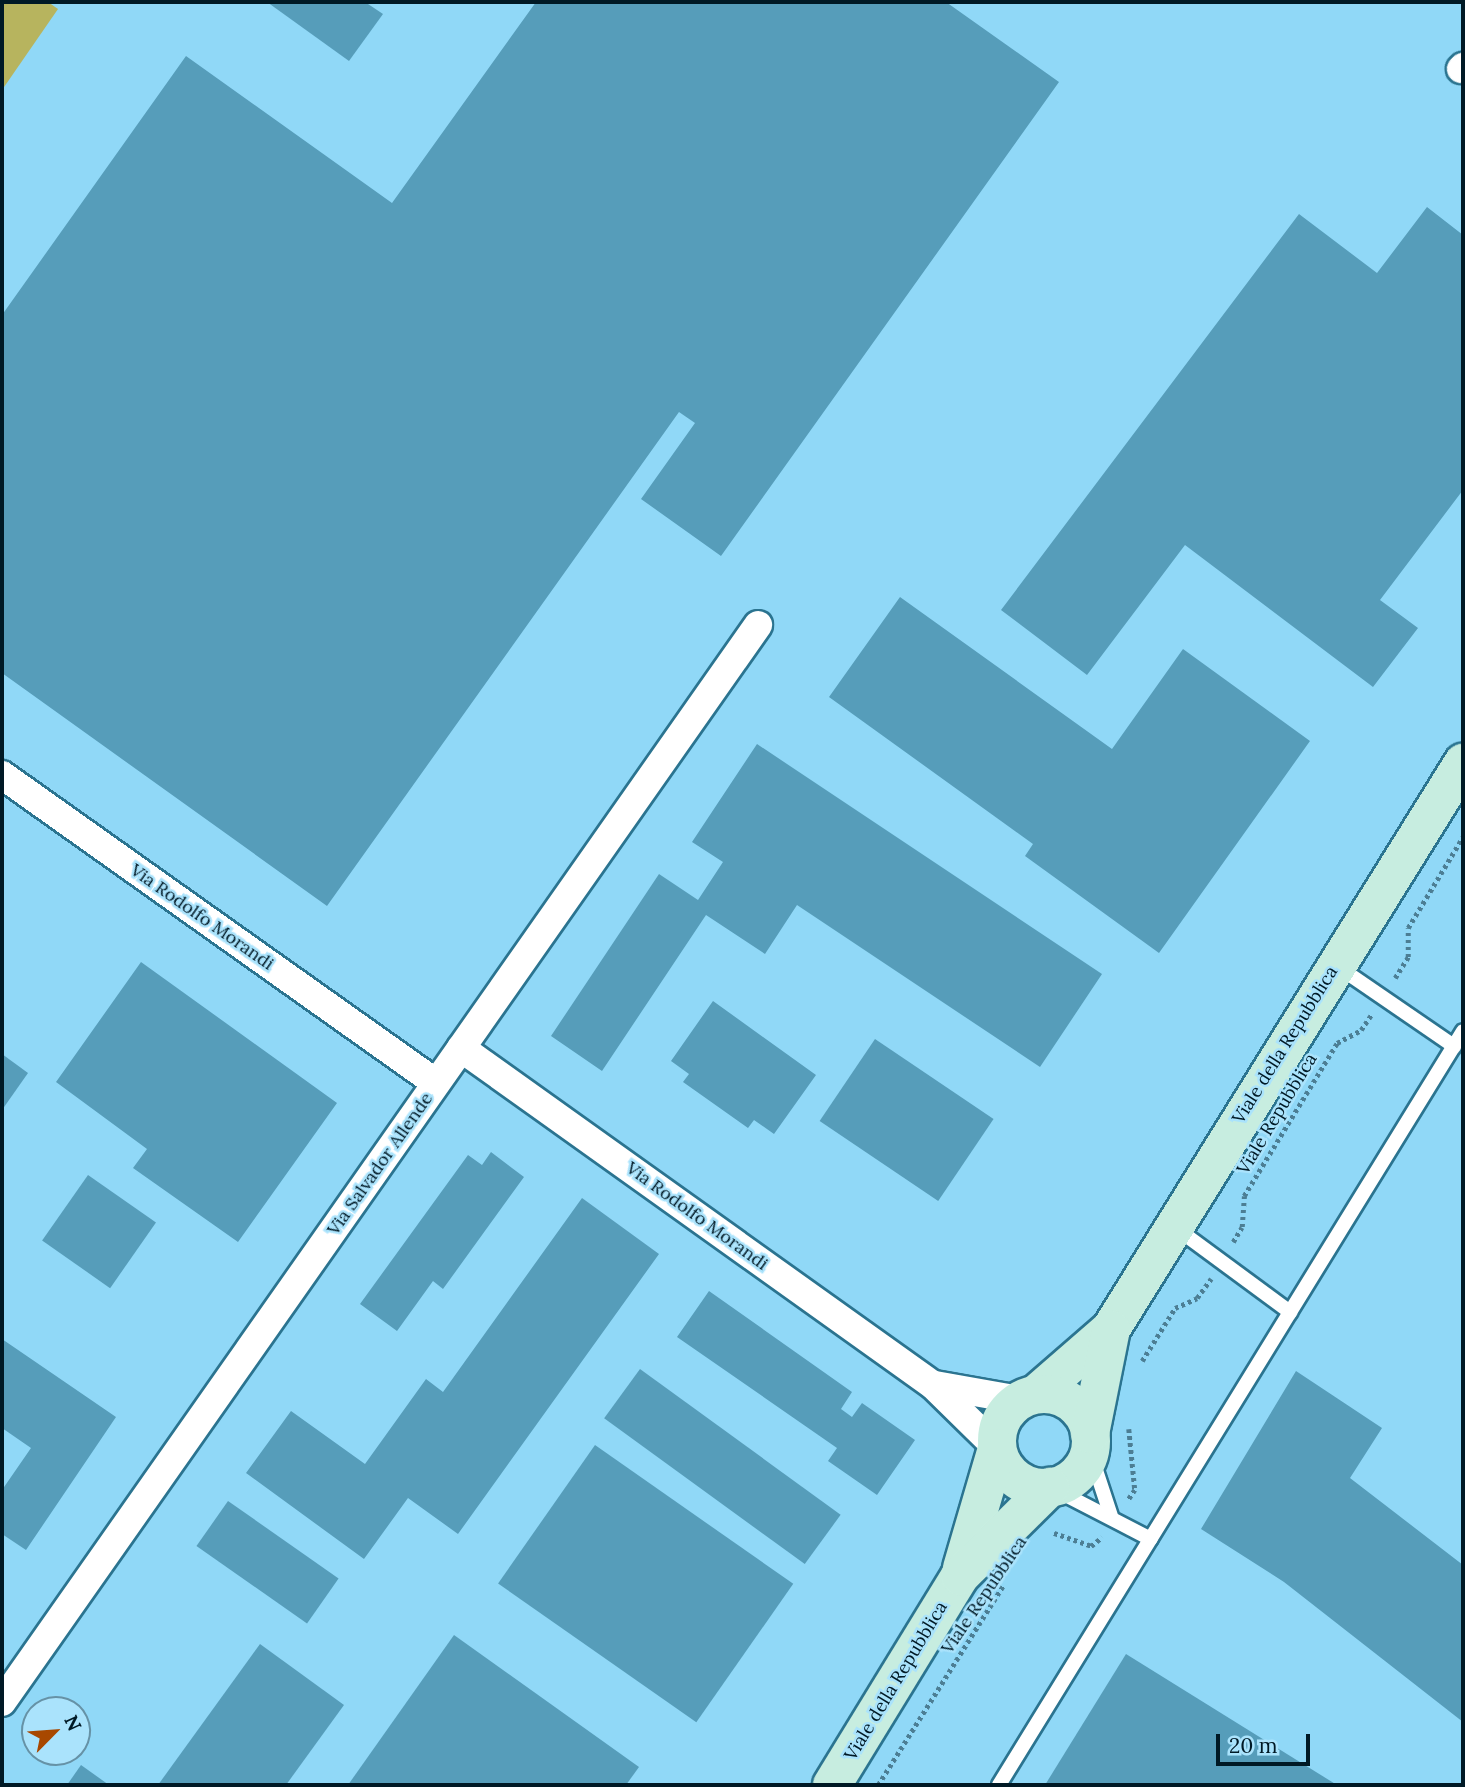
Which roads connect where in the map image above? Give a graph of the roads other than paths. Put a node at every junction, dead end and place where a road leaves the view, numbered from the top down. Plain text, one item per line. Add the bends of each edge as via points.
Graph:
1 (758, 625) dead end
2 (1463, 763) edge
3 (2, 775) edge
4 (1335, 965) junction
5 (1463, 1031) edge
6 (1454, 1046) junction
7 (461, 1048) junction
8 (436, 1083) junction
9 (1174, 1227) junction
10 (1290, 1312) junction
11 (1111, 1329) junction
12 (933, 1385) junction
13 (1028, 1397) junction
14 (1090, 1443) junction
15 (997, 1448) junction
16 (1051, 1487) junction
17 (1114, 1518) junction
18 (1151, 1539) junction
19 (960, 1576) junction
20 (2, 1702) edge
21 (832, 1785) edge
22 (999, 1785) edge

1 - 7 street, Via Salvador Allende
2 - 4 street, Viale della Repubblica
3 - 8 street, Via Rodolfo Morandi
4 - 6 lane
4 - 9 street, Viale della Repubblica
5 - 6 lane
6 - 10 lane
7 - 8 street, Via Salvador Allende
7 - 12 street, Via Rodolfo Morandi
8 - 20 street, Via Salvador Allende
9 - 10 lane
9 - 11 street, Viale della Repubblica
10 - 18 lane
11 - 13 street, Viale della Repubblica
11 - 14 street, Viale della Repubblica
12 - 13 street, Via Rodolfo Morandi
12 - 15 street, Via Rodolfo Morandi
13 - 14 street via 1065,1399
13 - 15 street, Viale della Repubblica via 1001,1420
14 - 16 street, Viale della Repubblica via 1076,1476
14 - 17 lane
15 - 16 street via 1010,1474
15 - 19 street, Viale della Repubblica
16 - 17 lane
16 - 19 street, Viale della Repubblica
17 - 18 lane
18 - 22 lane
19 - 21 street, Viale della Repubblica

